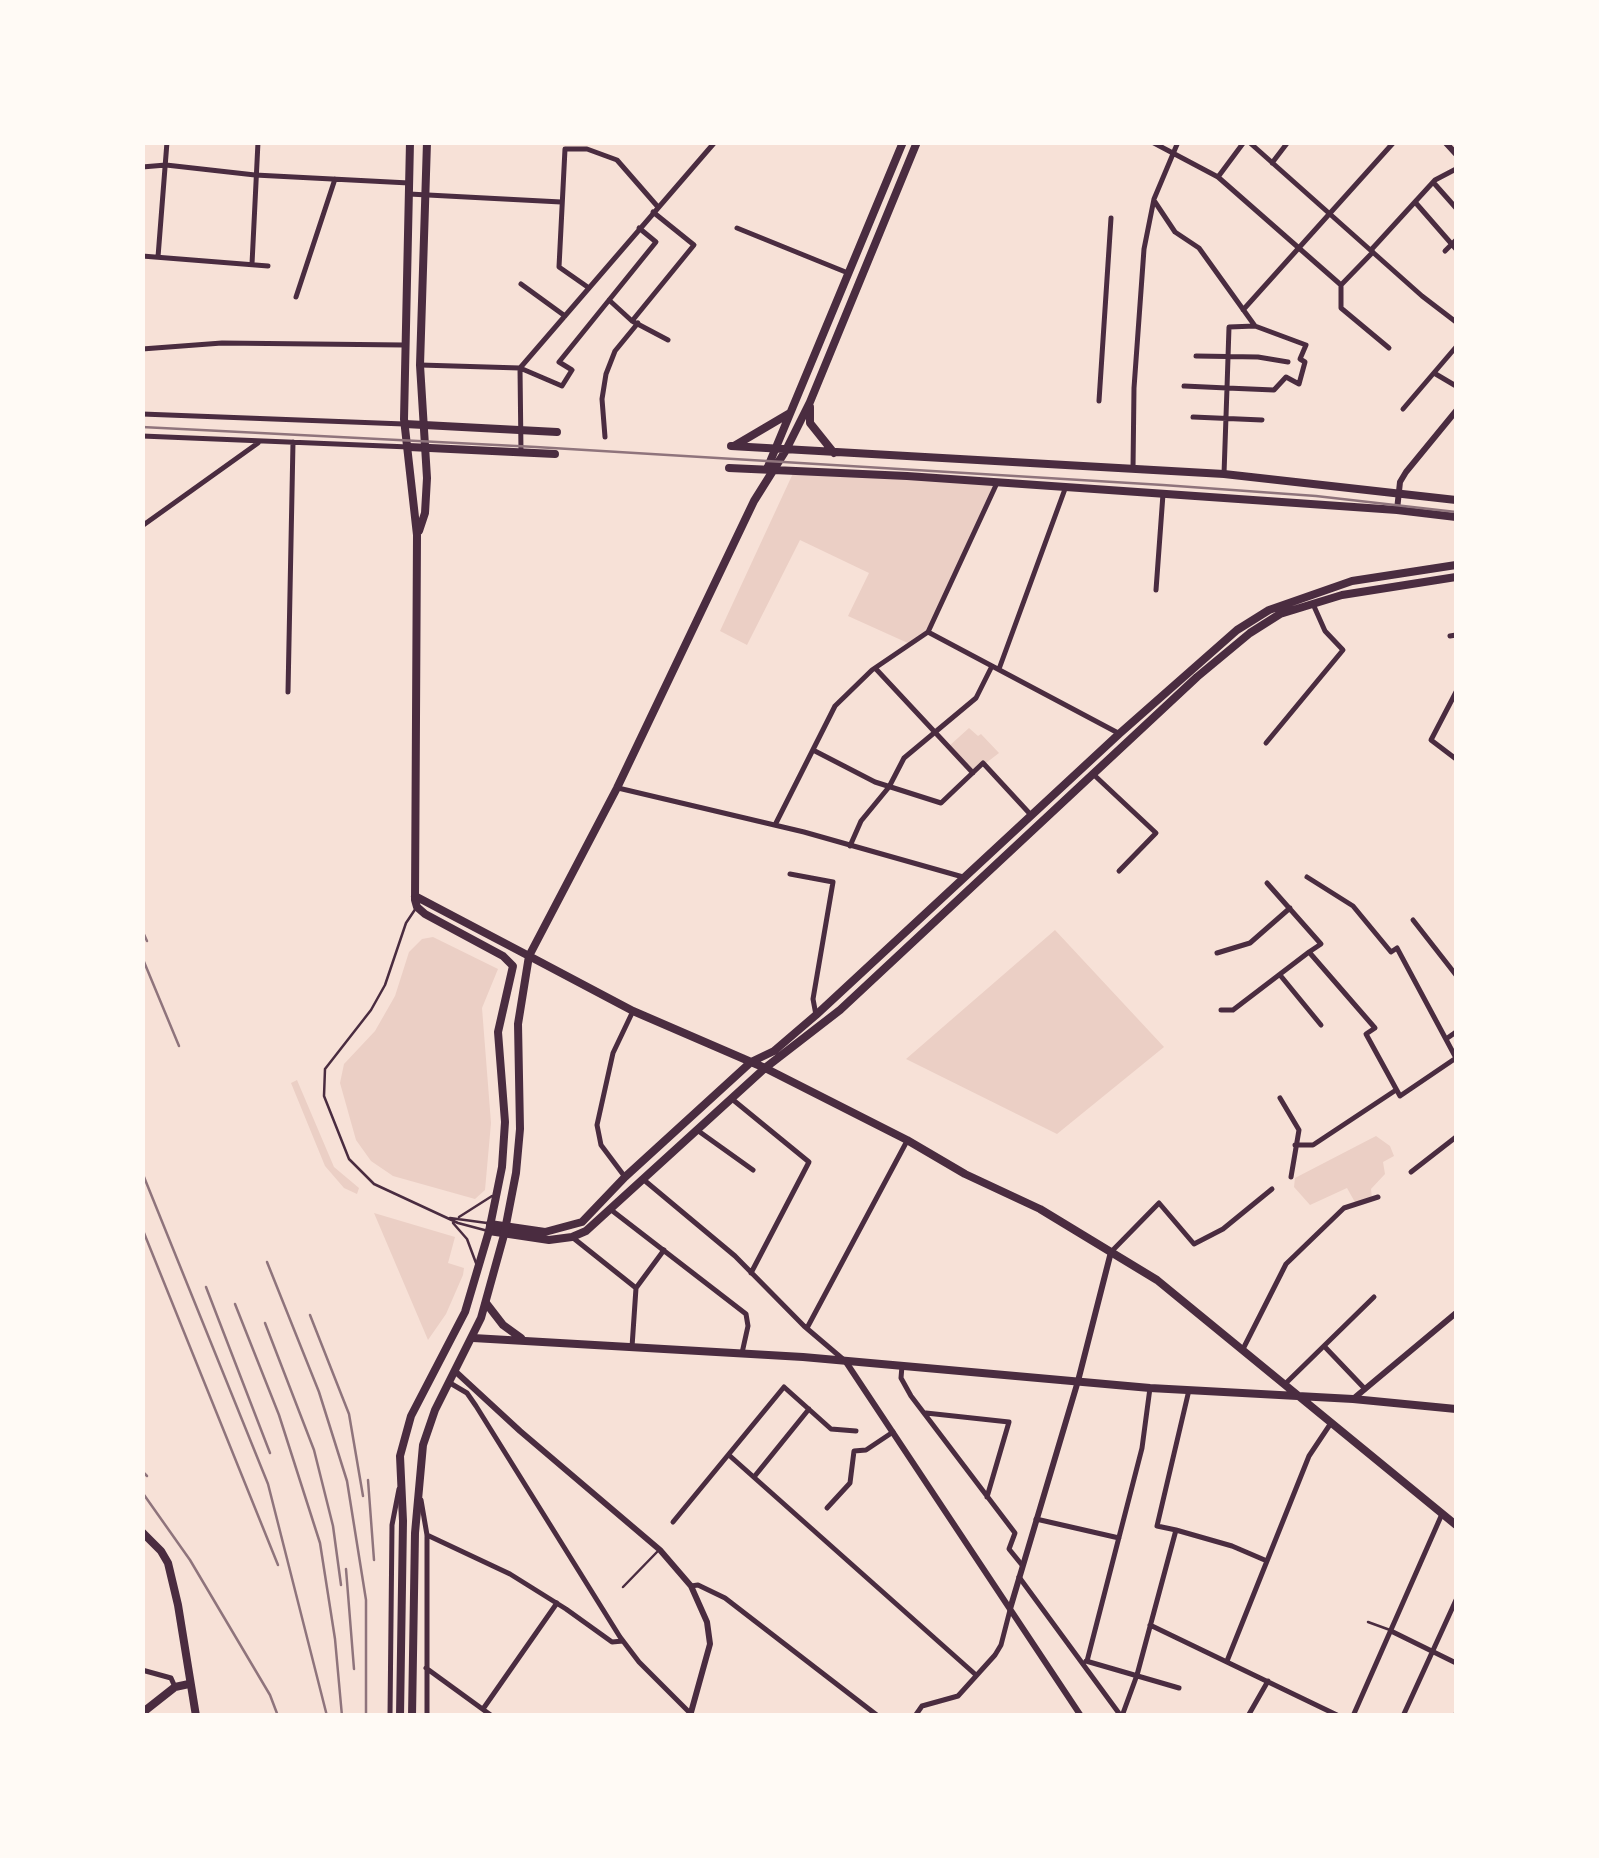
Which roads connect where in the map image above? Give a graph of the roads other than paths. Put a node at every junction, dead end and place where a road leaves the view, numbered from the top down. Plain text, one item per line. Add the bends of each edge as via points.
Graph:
1 (166, 142) edge
2 (258, 142) edge
3 (410, 142) edge
4 (427, 142) edge
5 (715, 142) edge
6 (904, 142) edge
7 (917, 142) edge
8 (1152, 142) edge
9 (1178, 142) edge
10 (1246, 142) edge
11 (1288, 142) edge
12 (1394, 142) edge
13 (1445, 142) edge
14 (1173, 153) junction
15 (1456, 154) edge
16 (1272, 162) junction
17 (166, 165) junction
18 (142, 167) edge
19 (1456, 169) edge
20 (256, 175) junction
21 (1218, 177) junction
22 (335, 179) junction
23 (410, 182) junction
24 (1433, 182) junction
25 (409, 194) junction
26 (426, 196) junction
27 (1154, 199) junction
28 (562, 202) junction
29 (1414, 202) junction
30 (1456, 208) edge
31 (656, 209) junction
32 (1330, 214) junction
33 (1110, 218) dead end
34 (639, 228) junction
35 (737, 228) dead end
36 (1455, 244) edge
37 (1298, 250) junction
38 (1372, 251) junction
39 (1445, 251) dead end
40 (142, 256) edge
41 (158, 257) junction
42 (252, 264) junction
43 (268, 266) dead end
44 (851, 274) junction
45 (522, 284) dead end
46 (1341, 286) junction
47 (589, 288) junction
48 (296, 297) dead end
49 (609, 300) junction
50 (1244, 310) junction
51 (565, 316) junction
52 (635, 322) junction
53 (1456, 322) edge
54 (1255, 326) junction
55 (668, 340) dead end
56 (405, 345) junction
57 (1456, 347) edge
58 (1389, 348) dead end
59 (142, 349) edge
60 (1196, 356) dead end
61 (1228, 357) junction
62 (1288, 362) dead end
63 (420, 364) junction
64 (520, 368) junction
65 (1434, 372) junction
66 (1184, 386) dead end
67 (1456, 386) edge
68 (1227, 388) junction
69 (1100, 401) dead end
70 (810, 402) junction
71 (1403, 408) dead end
72 (1456, 412) edge
73 (790, 413) junction
74 (142, 414) edge
75 (1193, 417) dead end
76 (1226, 418) junction
77 (1262, 420) dead end
78 (405, 424) junction
79 (422, 424) junction
80 (522, 430) junction
81 (557, 432) dead end
82 (142, 436) edge
83 (606, 437) dead end
84 (260, 441) junction
85 (292, 442) junction
86 (409, 447) junction
87 (426, 447) junction
88 (775, 449) junction
89 (786, 450) junction
90 (521, 452) junction
91 (834, 453) junction
92 (555, 454) dead end
93 (729, 468) dead end
94 (771, 469) junction
95 (1133, 469) junction
96 (1224, 474) junction
97 (997, 482) junction
98 (1065, 487) junction
99 (1398, 492) junction
100 (1163, 494) junction
101 (1456, 500) edge
102 (1397, 510) junction
103 (1456, 516) edge
104 (142, 526) edge
105 (418, 535) junction
106 (1456, 565) edge
107 (1456, 577) edge
108 (1156, 590) dead end
109 (1313, 603) junction
110 (928, 632) junction
111 (875, 668) junction
112 (996, 668) junction
113 (288, 692) dead end
114 (1456, 692) edge
115 (933, 731) junction
116 (1118, 734) junction
117 (1130, 740) junction
118 (1266, 743) dead end
119 (812, 750) junction
120 (1456, 759) edge
121 (972, 773) junction
122 (1093, 774) junction
123 (889, 787) junction
124 (616, 788) junction
125 (1031, 815) junction
126 (775, 825) junction
127 (850, 846) junction
128 (1119, 871) dead end
129 (790, 874) dead end
130 (964, 877) junction
131 (1307, 877) dead end
132 (1267, 882) dead end
133 (416, 901) junction
134 (936, 901) junction
135 (1290, 908) junction
136 (947, 912) junction
137 (1413, 920) dead end
138 (1309, 952) junction
139 (1217, 953) dead end
140 (529, 956) junction
141 (1280, 974) junction
142 (1456, 975) edge
143 (633, 1010) junction
144 (1221, 1010) dead end
145 (816, 1016) junction
146 (1321, 1025) dead end
147 (1456, 1032) edge
148 (1446, 1039) junction
149 (1456, 1058) edge
150 (751, 1062) junction
151 (765, 1068) junction
152 (1396, 1090) junction
153 (1280, 1098) dead end
154 (732, 1099) junction
155 (697, 1130) junction
156 (1456, 1137) edge
157 (907, 1140) junction
158 (1295, 1145) junction
159 (754, 1170) dead end
160 (1412, 1172) dead end
161 (625, 1177) junction
162 (1291, 1177) dead end
163 (642, 1178) junction
164 (1272, 1189) dead end
165 (497, 1192) junction
166 (1378, 1197) dead end
167 (610, 1209) junction
168 (459, 1217) junction
169 (449, 1218) junction
170 (489, 1227) junction
171 (505, 1230) junction
172 (572, 1238) junction
173 (665, 1249) junction
174 (1111, 1252) junction
175 (751, 1272) junction
176 (476, 1277) junction
177 (636, 1288) junction
178 (1374, 1297) dead end
179 (486, 1303) junction
180 (1456, 1314) edge
181 (806, 1328) junction
182 (473, 1338) junction
183 (525, 1340) junction
184 (1324, 1346) junction
185 (632, 1347) junction
186 (1243, 1348) junction
187 (742, 1354) junction
188 (845, 1360) junction
189 (902, 1366) junction
190 (456, 1372) junction
191 (1078, 1381) junction
192 (450, 1383) junction
193 (1285, 1384) junction
194 (1150, 1388) junction
195 (1365, 1389) junction
196 (1189, 1390) junction
197 (1301, 1398) junction
198 (1353, 1399) junction
199 (809, 1409) junction
200 (1456, 1409) edge
201 (924, 1413) junction
202 (1331, 1423) junction
203 (856, 1432) dead end
204 (892, 1432) junction
205 (730, 1456) junction
206 (754, 1477) junction
207 (400, 1488) junction
208 (420, 1496) junction
209 (987, 1497) junction
210 (827, 1508) dead end
211 (1442, 1514) junction
212 (1036, 1519) junction
213 (673, 1522) dead end
214 (1456, 1525) edge
215 (1176, 1530) junction
216 (142, 1532) edge
217 (427, 1535) junction
218 (1119, 1538) junction
219 (660, 1550) junction
220 (1267, 1561) junction
221 (1022, 1565) junction
222 (1019, 1577) junction
223 (691, 1586) junction
224 (624, 1587) dead end
225 (1456, 1600) edge
226 (557, 1603) junction
227 (1010, 1610) junction
228 (1368, 1622) dead end
229 (1150, 1625) junction
230 (1391, 1631) junction
231 (622, 1641) junction
232 (1431, 1650) junction
233 (1079, 1659) junction
234 (1087, 1661) junction
235 (1227, 1661) junction
236 (1456, 1663) edge
237 (426, 1668) junction
238 (142, 1670) edge
239 (1137, 1674) junction
240 (976, 1675) junction
241 (1268, 1681) junction
242 (190, 1684) junction
243 (175, 1686) junction
244 (1179, 1688) dead end
245 (483, 1709) junction
246 (144, 1711) edge
247 (690, 1714) edge
248 (918, 1714) edge
249 (1119, 1715) edge
250 (196, 1716) edge
251 (390, 1716) edge
252 (400, 1716) edge
253 (412, 1716) edge
254 (427, 1716) edge
255 (492, 1716) edge
256 (878, 1716) edge
257 (1082, 1716) edge
258 (1248, 1716) edge
259 (1338, 1716) edge
260 (1353, 1716) edge
261 (1402, 1716) edge

1 - 17 street
2 - 20 street
3 - 23 main road
4 - 26 main road
5 - 31 street
6 - 44 main road
7 - 70 main road
8 - 14 street
9 - 14 street
10 - 16 street
10 - 21 street
11 - 16 street
12 - 32 street
13 - 15 street
14 - 21 street
14 - 27 street
16 - 32 street
17 - 18 street
17 - 20 street
17 - 41 street
19 - 24 street
20 - 22 street
20 - 42 street
21 - 37 street
22 - 23 street
22 - 48 street
23 - 25 main road
24 - 29 street
24 - 30 street
25 - 26 street
25 - 56 main road
26 - 28 street
26 - 63 main road
27 - 50 street
27 - 95 street via 1143,260
28 - 31 street via 565,148 587,149 617,160
28 - 47 street via 559,268
29 - 36 street
29 - 38 street
31 - 34 street
31 - 52 street via 694,244
32 - 37 street
32 - 38 street
33 - 69 street
34 - 47 street
34 - 49 street via 656,242
35 - 44 street
36 - 39 street
37 - 46 street
37 - 50 street
38 - 46 street
38 - 53 street
40 - 41 street
41 - 42 street
42 - 43 street
44 - 73 main road
45 - 51 street
46 - 58 street via 1341,308
47 - 51 street
49 - 52 street
49 - 64 street via 559,362 572,370 562,386
50 - 54 street
51 - 64 street
52 - 55 street
52 - 83 street via 606,374
54 - 61 street via 1228,327
54 - 68 street via 1306,344 1299,384 1286,377 1274,390
56 - 59 street
56 - 78 main road
57 - 65 street
60 - 61 street
61 - 62 street
61 - 68 street
63 - 64 street
63 - 79 main road
64 - 80 street
65 - 67 street
65 - 71 street
66 - 68 street
68 - 76 street
70 - 89 main road
70 - 91 main road via 810,423
72 - 99 street via 1406,472
73 - 88 main road
73 - 88 main road via 732,446
74 - 78 street
75 - 76 street
76 - 77 street
76 - 96 street
78 - 79 main road
78 - 86 main road
79 - 80 main road
79 - 87 main road
80 - 81 main road
80 - 90 street
82 - 84 street
84 - 85 street
84 - 104 street
85 - 86 street
85 - 113 street
86 - 87 main road
86 - 105 main road
87 - 90 main road
87 - 105 main road
88 - 89 main road
88 - 94 main road
89 - 91 main road
89 - 94 main road
90 - 92 main road
91 - 95 main road
93 - 94 main road
94 - 97 main road
94 - 124 main road
95 - 96 main road
96 - 99 main road
97 - 98 main road
97 - 110 street
98 - 100 main road
98 - 112 street
99 - 101 main road
99 - 102 street
100 - 102 main road
100 - 108 street
102 - 103 main road
105 - 133 main road
106 - 116 main road via 1352,581 1269,610
107 - 109 main road
109 - 117 main road via 1250,633
109 - 118 street via 1343,650
110 - 111 street
110 - 112 street
111 - 115 street
111 - 119 street via 835,706
112 - 115 street via 976,698
112 - 116 street
114 - 120 street via 1431,740
115 - 121 street
115 - 123 street via 904,758
116 - 117 street
116 - 125 main road
117 - 122 main road
119 - 123 street
119 - 126 street
121 - 123 street via 941,803
121 - 125 street via 983,763
122 - 128 street via 1156,832
122 - 136 main road
123 - 127 street
124 - 126 street
124 - 140 main road
125 - 130 main road
126 - 127 street
127 - 130 street
129 - 145 street via 833,882 813,999
130 - 134 main road
131 - 148 street via 1353,906 1391,952 1397,948
132 - 135 street
133 - 140 main road
133 - 165 main road via 513,966 498,1032 505,1122
133 - 169 lane via 385,984 329,1062 322,1087 341,1143 362,1173
134 - 136 main road
134 - 145 main road
135 - 138 street via 1321,944
135 - 139 street via 1250,943
136 - 151 main road
137 - 142 street
138 - 141 street
138 - 152 street via 1375,1028 1366,1034
140 - 143 main road
140 - 171 main road via 518,1024 520,1129
141 - 144 street via 1233,1010
141 - 146 street
143 - 150 main road
143 - 161 street via 613,1053 598,1125 601,1145
145 - 150 main road
147 - 148 street
148 - 149 street
149 - 152 street via 1400,1096
150 - 151 main road
150 - 161 main road
151 - 154 main road
151 - 157 main road
152 - 158 street via 1314,1145
153 - 158 street via 1299,1130
154 - 155 main road
154 - 175 street via 809,1162
155 - 159 street
155 - 163 main road
156 - 160 street
157 - 174 main road
157 - 181 street
158 - 162 street
161 - 171 main road via 574,1226
163 - 167 main road
163 - 175 street
164 - 174 street via 1194,1244 1159,1203
165 - 168 lane
165 - 170 main road
166 - 186 street via 1344,1208 1286,1264
167 - 172 main road
167 - 173 street
168 - 169 lane
168 - 170 lane
169 - 170 lane
169 - 176 lane via 472,1248
170 - 171 main road
170 - 176 main road
171 - 172 main road
171 - 179 main road
172 - 177 street
173 - 177 street
173 - 187 street via 746,1314
174 - 186 main road
174 - 191 street
175 - 181 street
176 - 207 main road via 465,1312 410,1416
177 - 185 street
178 - 184 street
179 - 182 main road
179 - 183 main road
180 - 195 street
181 - 188 street
182 - 183 main road
182 - 190 main road
183 - 185 main road
184 - 193 street
184 - 195 street
185 - 187 main road
186 - 193 main road
187 - 188 main road
188 - 189 main road
188 - 204 street
189 - 191 main road
189 - 201 street via 901,1378
190 - 192 main road
190 - 219 street
191 - 194 main road
191 - 212 street
192 - 208 main road via 426,1432
192 - 231 street via 476,1406
193 - 197 main road
194 - 196 main road
194 - 218 street
195 - 198 street
196 - 197 main road
196 - 215 street via 1157,1526
197 - 198 main road
197 - 202 main road
198 - 200 main road
199 - 203 street via 832,1429
199 - 205 street via 784,1387
199 - 206 street
201 - 209 street
201 - 209 street via 1009,1422
202 - 211 main road
202 - 220 street via 1309,1456
204 - 210 street via 854,1452 850,1483
204 - 227 street
205 - 206 street
205 - 213 street
206 - 240 street
207 - 251 street via 392,1525
207 - 252 main road
208 - 217 street
208 - 253 main road
209 - 221 street via 1015,1533 1008,1549
211 - 214 main road
211 - 230 street
212 - 218 street
212 - 221 street
215 - 220 street
215 - 229 street
216 - 242 main road via 168,1564
217 - 226 street
217 - 237 street
218 - 234 street
219 - 223 street
219 - 224 lane
220 - 235 street
221 - 222 street
222 - 227 street
222 - 233 street
223 - 247 street via 710,1644
223 - 256 street via 725,1598
225 - 232 street
226 - 231 street via 612,1642
226 - 245 street
227 - 240 street via 1001,1645
227 - 257 street
228 - 230 lane
229 - 235 street
229 - 239 street
230 - 232 street
230 - 260 street
231 - 247 street
232 - 236 street
232 - 261 street
233 - 234 street
233 - 249 street
234 - 239 street
235 - 241 street
237 - 245 street
237 - 254 street
238 - 243 street via 170,1678
239 - 244 street
239 - 249 street
240 - 248 street via 958,1696 922,1706
241 - 258 street
241 - 259 street
242 - 243 main road
242 - 250 main road
243 - 246 main road
245 - 255 street

